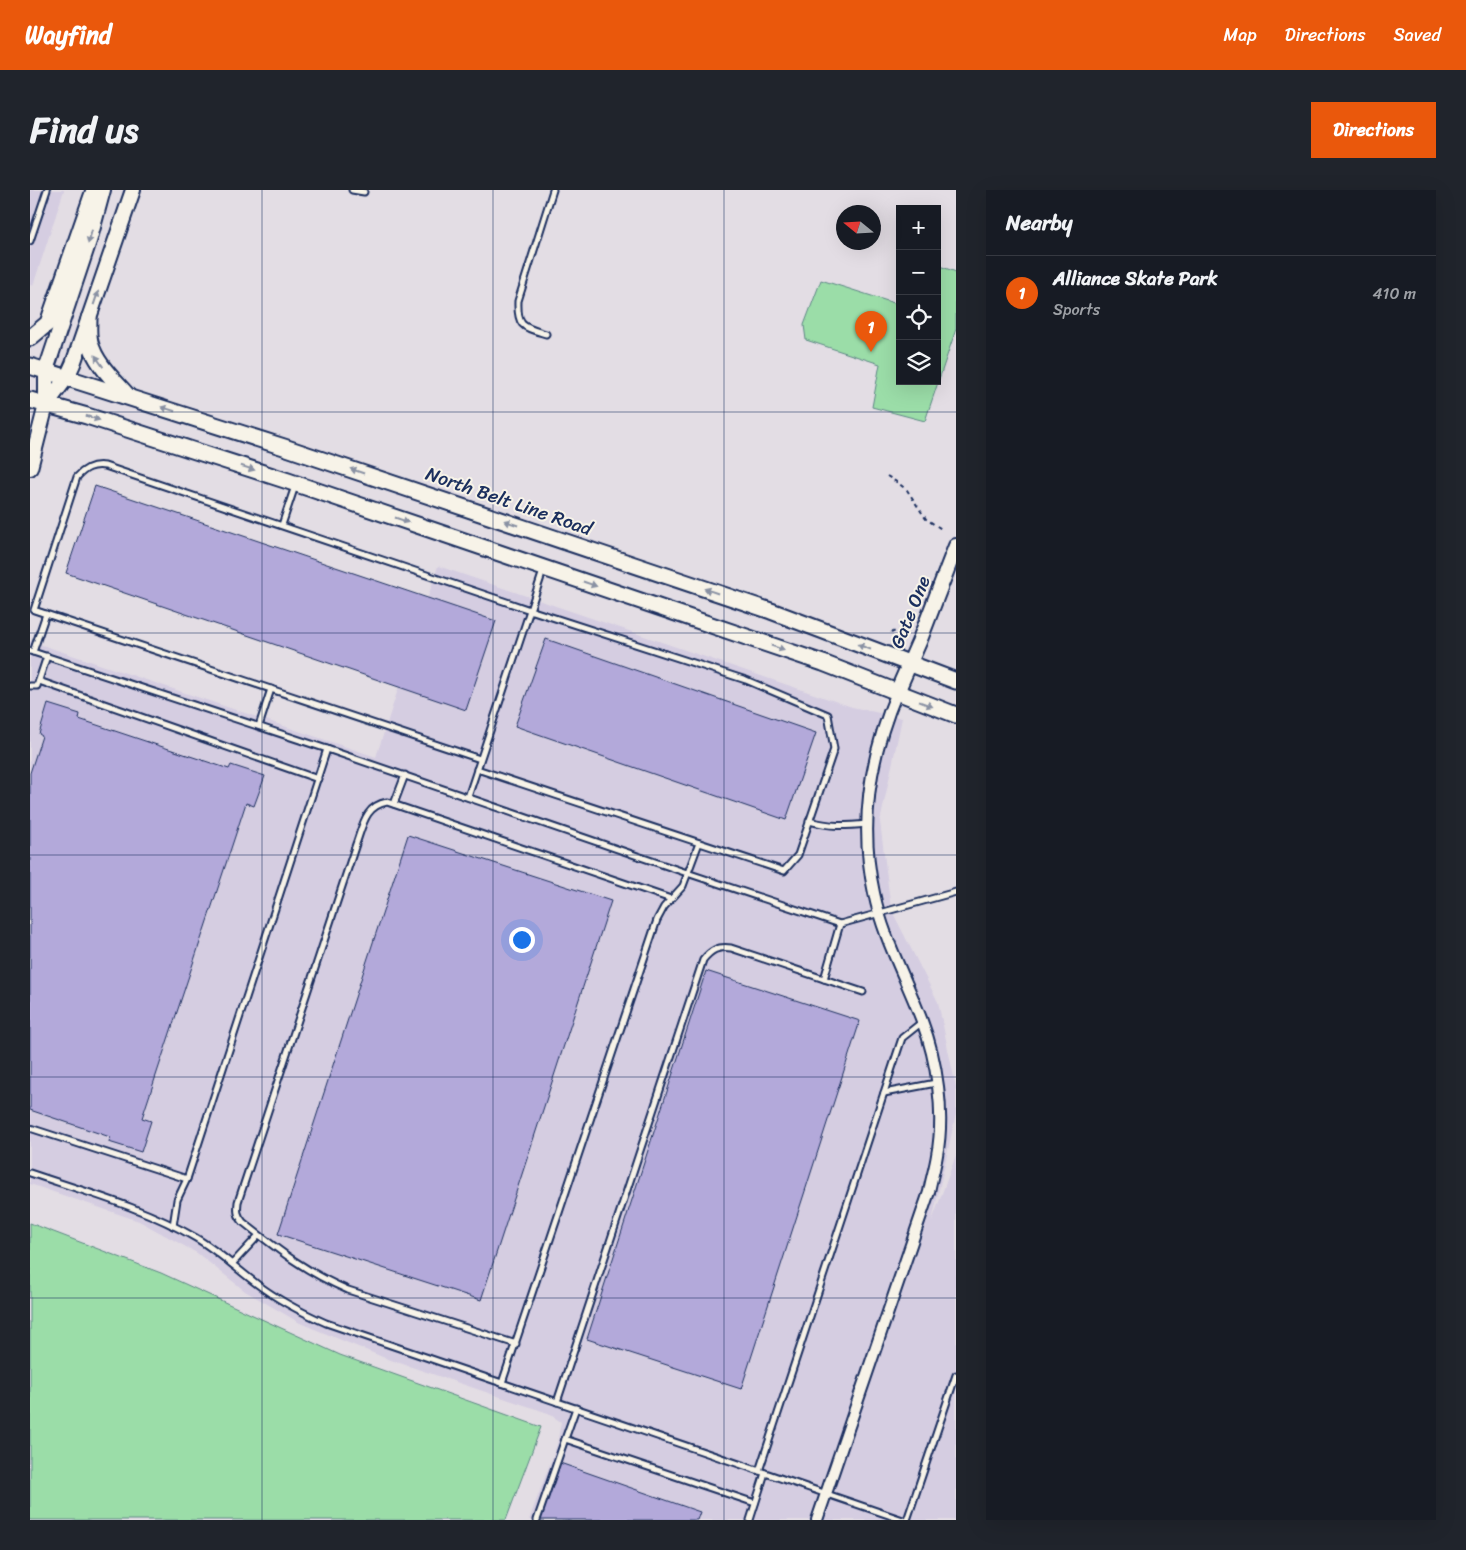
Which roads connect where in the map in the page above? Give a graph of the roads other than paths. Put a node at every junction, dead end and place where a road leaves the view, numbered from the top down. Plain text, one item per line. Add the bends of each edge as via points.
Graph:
1 (47, 190) edge
2 (94, 190) edge
3 (103, 190) edge
4 (122, 190) edge
5 (133, 190) edge
6 (352, 190) edge
7 (553, 190) edge
8 (364, 192) dead end
9 (119, 228) junction
10 (30, 242) edge
11 (89, 318) junction
12 (546, 334) dead end
13 (30, 338) edge
14 (30, 366) edge
15 (46, 370) junction
16 (67, 377) junction
17 (128, 396) junction
18 (30, 400) edge
19 (46, 405) junction
20 (30, 468) edge
21 (296, 484) junction
22 (282, 526) junction
23 (956, 546) edge
24 (544, 568) junction
25 (530, 610) junction
26 (46, 614) junction
27 (32, 652) edge
28 (47, 656) junction
29 (909, 664) junction
30 (39, 681) junction
31 (956, 681) edge
32 (30, 686) edge
33 (271, 689) junction
34 (897, 692) junction
35 (956, 715) edge
36 (259, 726) junction
37 (327, 749) junction
38 (480, 759) junction
39 (477, 769) junction
40 (405, 775) junction
41 (318, 779) junction
42 (468, 797) junction
43 (394, 804) junction
44 (809, 821) junction
45 (866, 824) junction
46 (698, 843) junction
47 (687, 873) junction
48 (956, 892) edge
49 (671, 899) junction
50 (880, 912) junction
51 (840, 924) junction
52 (824, 979) junction
53 (863, 992) dead end
54 (923, 1022) junction
55 (936, 1083) junction
56 (884, 1094) junction
57 (30, 1128) edge
58 (30, 1173) edge
59 (187, 1179) junction
60 (173, 1226) junction
61 (259, 1235) junction
62 (232, 1264) junction
63 (516, 1344) junction
64 (956, 1375) edge
65 (502, 1383) junction
66 (557, 1402) junction
67 (576, 1408) junction
68 (566, 1439) junction
69 (762, 1472) junction
70 (826, 1493) junction
71 (755, 1503) junction
72 (537, 1520) edge
73 (750, 1520) edge
74 (817, 1520) edge
75 (905, 1520) edge

1 - 10 lane
2 - 13 main road via 48,323
3 -> 15 main road
4 - 9 main road
5 - 9 main road
6 - 8 lane
7 - 12 lane via 518,301 517,316 525,328
11 -> 9 main road
11 - 16 main road
17 -> 11 main road via 93,351 89,340
14 - 15 main road, North Belt Line Road
15 - 16 main road, North Belt Line Road
15 - 19 main road
16 - 17 main road, North Belt Line Road
16 - 19 main road
29 -> 17 main road, North Belt Line Road via 771,611
18 - 19 main road
19 - 20 main road
19 -> 21 main road
21 - 22 lane
21 -> 24 main road
22 - 25 lane
22 - 26 lane via 105,466 89,467 77,477 34,610
23 - 29 main road, Gate One
24 - 25 lane
24 -> 34 main road
25 - 38 lane
25 - 44 lane via 746,680 828,716 834,749
26 - 27 lane
26 - 33 lane
27 - 28 lane
28 - 30 lane
28 - 36 lane
29 - 31 main road, North Belt Line Road
29 - 34 main road, Gate One
30 - 32 lane via 37,686
30 - 41 lane
33 - 36 lane
33 - 38 lane
34 -> 35 main road
34 - 45 street via 873,765
36 - 37 lane
37 - 40 lane
37 - 41 lane
38 - 39 lane
39 - 42 lane
39 - 46 lane
40 - 42 lane
40 - 43 lane
41 - 59 lane
42 - 47 lane
43 - 49 lane
43 - 61 lane via 378,804 364,820 238,1202 238,1216
44 - 45 lane via 840,827
44 - 46 lane via 798,855 784,871
45 - 50 street via 871,881
46 - 47 lane
47 - 49 lane via 683,886
47 - 51 lane
48 - 50 lane
49 - 63 lane via 657,920
50 - 51 lane
50 - 54 street via 887,937
51 - 52 lane
52 - 53 lane
52 - 66 lane via 731,948 713,949 703,960
54 - 55 street
54 - 56 lane via 902,1038
55 - 56 lane
55 - 70 street via 940,1127 938,1154 929,1192
56 - 69 lane
57 - 59 lane
58 - 60 lane via 136,1209
59 - 60 lane via 177,1200
60 - 62 lane via 203,1242
61 - 62 lane
61 - 63 lane via 302,1267 348,1290
62 - 65 lane via 274,1295 313,1317
63 - 65 lane
64 - 75 lane
65 - 66 lane
66 - 67 lane
67 - 68 lane
67 - 69 lane
68 - 71 lane
68 - 72 lane
69 - 70 lane
69 - 71 lane
70 - 74 street
70 - 75 lane
71 - 73 lane

